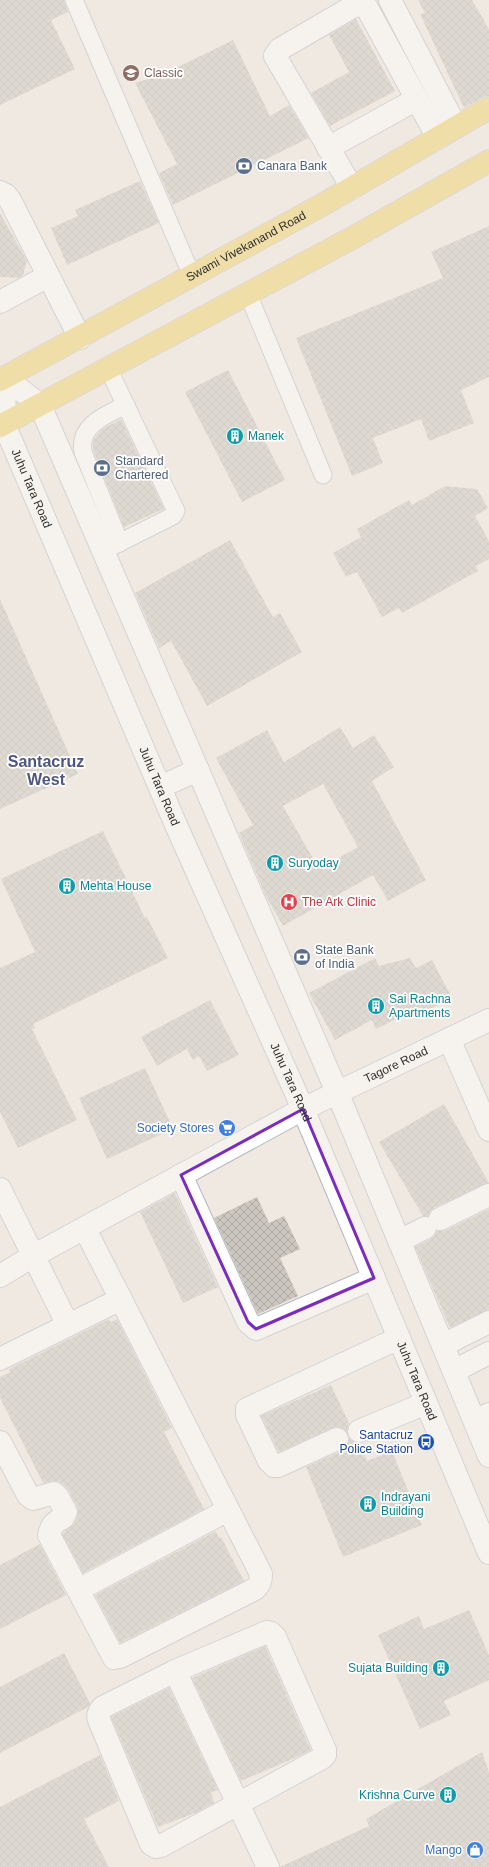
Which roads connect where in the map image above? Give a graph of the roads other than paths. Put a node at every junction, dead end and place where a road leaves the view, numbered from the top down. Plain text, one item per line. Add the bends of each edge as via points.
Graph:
1 (74, 0) edge
2 (390, 0) edge
3 (417, 99) junction
4 (489, 108) edge
5 (447, 132) junction
6 (328, 148) junction
7 (489, 161) edge
8 (352, 188) junction
9 (0, 192) edge
10 (48, 276) junction
11 (192, 276) junction
12 (248, 294) junction
13 (0, 302) edge
14 (80, 338) junction
15 (108, 368) junction
16 (3, 379) edge
17 (40, 405) junction
18 (126, 405) junction
19 (2, 425) edge
20 (323, 475) dead end
21 (112, 547) junction
22 (198, 770) junction
23 (160, 787) junction
24 (489, 1020) edge
25 (448, 1039) junction
26 (337, 1092) junction
27 (303, 1109) junction
28 (489, 1130) edge
29 (181, 1175) junction
30 (0, 1189) edge
31 (489, 1195) edge
32 (85, 1229) junction
33 (399, 1241) junction
34 (33, 1256) junction
35 (0, 1276) edge
36 (374, 1278) junction
37 (121, 1299) junction
38 (489, 1322) edge
39 (68, 1325) junction
40 (399, 1338) junction
41 (443, 1345) junction
42 (489, 1353) edge
43 (0, 1359) edge
44 (454, 1371) junction
45 (426, 1403) junction
46 (483, 1422) edge
47 (359, 1431) dead end
48 (336, 1439) dead end
49 (0, 1442) edge
50 (489, 1456) edge
51 (228, 1510) junction
52 (489, 1553) edge
53 (78, 1590) junction
54 (175, 1670) junction
55 (239, 1805) junction
56 (268, 1867) edge

1 - 11 lane
2 - 5 street
3 - 5 street
3 - 6 street
3 - 6 street via 367,8 362,5 354,6 280,49 275,56
4 - 5 main road, Swami Vivekanand Road
5 - 8 main road, Swami Vivekanand Road
6 - 8 street
7 - 12 main road
8 - 11 main road, Swami Vivekanand Road
9 - 10 street via 10,200
10 - 13 street
10 - 14 street
11 - 14 main road, Swami Vivekanand Road
12 - 15 main road
12 - 20 lane
14 - 16 main road, Swami Vivekanand Road
15 - 17 main road
15 - 18 lane
16 - 17 street
16 - 19 street, Juhu Tara Road
17 - 19 main road
17 - 21 street
18 - 21 lane via 97,419 85,432 81,444
18 - 21 lane via 176,511 173,516
19 - 23 street, Juhu Tara Road
21 - 22 street
22 - 23 street
22 - 26 street
23 - 27 street, Juhu Tara Road
24 - 25 street, Tagore Road
25 - 26 street, Tagore Road
25 - 28 street
26 - 27 street, Tagore Road
26 - 33 street
27 - 29 street, Tagore Road
27 - 36 street, Juhu Tara Road
29 - 32 street, Tagore Road
29 - 36 street via 252,1327 262,1327
30 - 34 street
31 - 33 street
32 - 34 street, Tagore Road
32 - 37 street
33 - 41 street
34 - 35 street, Tagore Road
34 - 39 street
36 - 40 street, Juhu Tara Road
37 - 39 street
37 - 51 street
38 - 41 street
39 - 43 street
40 - 45 street, Juhu Tara Road
40 - 48 street via 247,1408 247,1415 268,1461 274,1466
41 - 44 street
42 - 44 street
44 - 46 street
45 - 47 street
45 - 52 street, Juhu Tara Road
46 - 50 street
49 - 53 street via 28,1495 33,1499 54,1493 66,1512 63,1518 50,1528 49,1535
51 - 53 street
51 - 53 street via 261,1574 261,1581 256,1589 116,1658 112,1655
54 - 55 street
54 - 55 street via 103,1707 97,1717 151,1844 161,1846
54 - 55 street via 260,1634 267,1632 275,1637 325,1755
55 - 56 street

